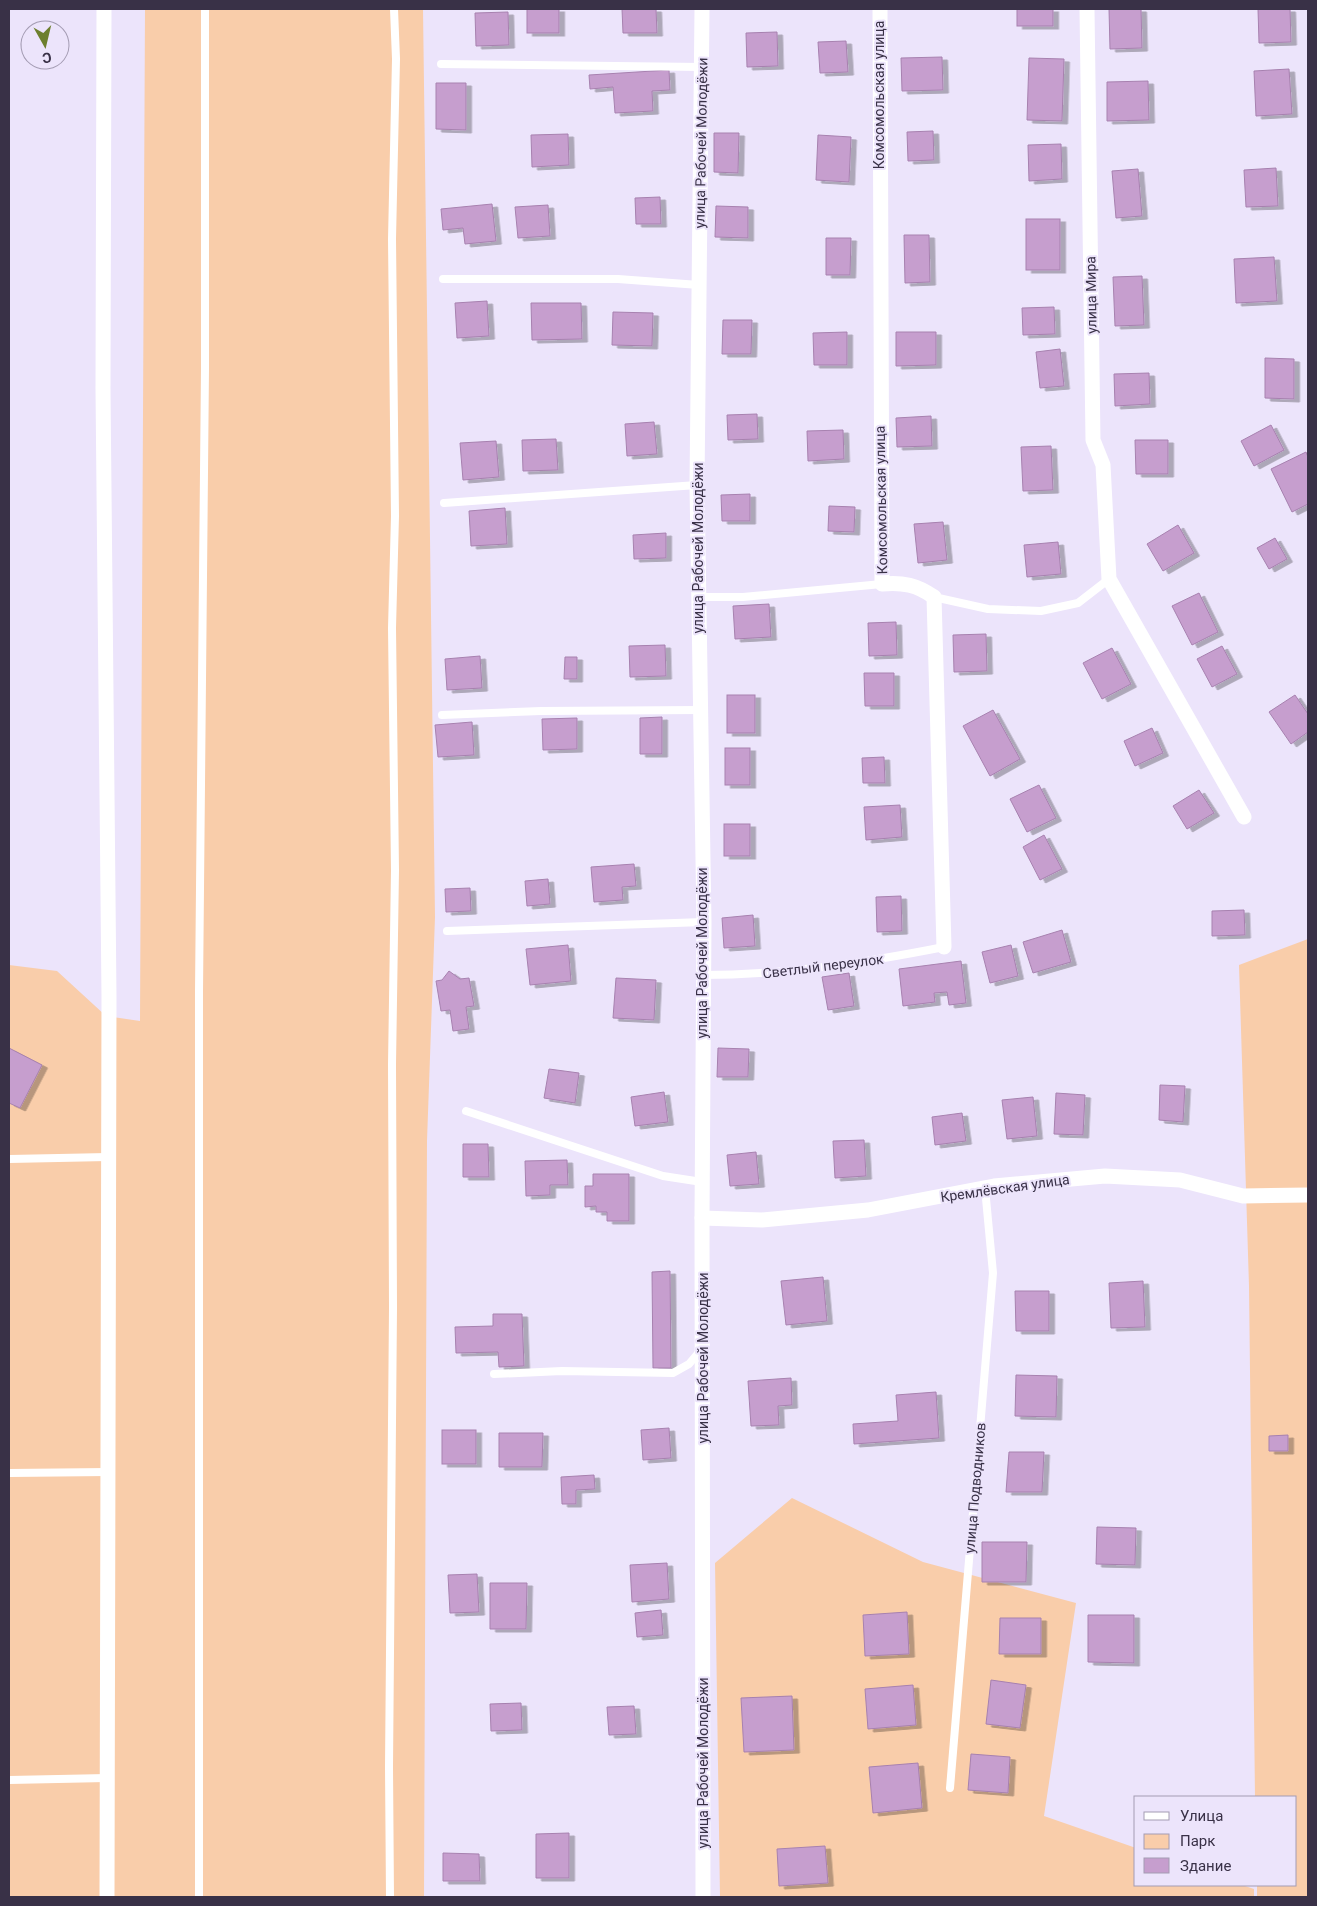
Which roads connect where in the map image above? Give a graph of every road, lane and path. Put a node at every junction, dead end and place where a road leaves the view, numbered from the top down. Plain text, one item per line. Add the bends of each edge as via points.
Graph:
1 (104, 9) edge
2 (205, 9) edge
3 (394, 9) edge
4 (702, 9) edge
5 (880, 9) edge
6 (1087, 9) edge
7 (441, 64) dead end
8 (702, 67) junction
9 (442, 279) dead end
10 (700, 285) junction
11 (697, 485) junction
12 (444, 503) dead end
13 (1109, 579) junction
14 (882, 584) junction
15 (698, 597) junction
16 (934, 597) junction
17 (700, 710) junction
18 (442, 715) dead end
19 (1244, 817) dead end
20 (704, 922) junction
21 (447, 931) dead end
22 (944, 947) joint
23 (702, 975) junction
24 (466, 1111) dead end
25 (108, 1157) junction
26 (9, 1159) edge
27 (702, 1182) junction
28 (985, 1188) junction
29 (1308, 1195) edge
30 (702, 1218) junction
31 (703, 1347) junction
32 (494, 1374) dead end
33 (108, 1472) junction
34 (9, 1473) edge
35 (107, 1778) junction
36 (9, 1780) edge
37 (950, 1788) dead end
38 (107, 1897) edge
39 (199, 1897) edge
40 (390, 1897) edge
41 (703, 1897) edge

1 - 25 street
2 - 39 lane via 205,368 198,992
3 - 40 lane via 392,696 395,870 392,958
4 - 8 street, улица Рабочей Молодёжи
5 - 14 street, Комсомольская улица
6 - 13 street, улица Мира via 1093,440 1103,465
7 - 8 lane
8 - 10 street, улица Рабочей Молодёжи
9 - 10 lane via 618,279
10 - 11 street, улица Рабочей Молодёжи
11 - 12 lane
11 - 15 street, улица Рабочей Молодёжи
13 - 16 lane via 1078,603 1041,611 988,609
13 - 19 street
14 - 15 lane via 743,597
14 - 16 street, Комсомольская улица via 899,582 918,586
15 - 17 street, улица Рабочей Молодёжи
16 - 22 street
17 - 18 lane
17 - 20 street, улица Рабочей Молодёжи
20 - 21 lane
20 - 23 street, улица Рабочей Молодёжи
22 - 23 lane, Светлый переулок via 803,971
23 - 27 street, улица Рабочей Молодёжи
24 - 27 lane via 663,1176
25 - 26 lane
25 - 33 street
27 - 30 street, улица Рабочей Молодёжи
28 - 29 street, Кремлёвская улица via 1106,1176 1180,1180 1243,1196
28 - 30 street, Кремлёвская улица via 868,1210 762,1220
28 - 37 lane, улица Подводников via 993,1272
30 - 31 street, улица Рабочей Молодёжи
31 - 32 lane via 689,1364 672,1373 562,1371
31 - 41 street, улица Рабочей Молодёжи
33 - 34 lane
33 - 35 street
35 - 36 lane
35 - 38 street

